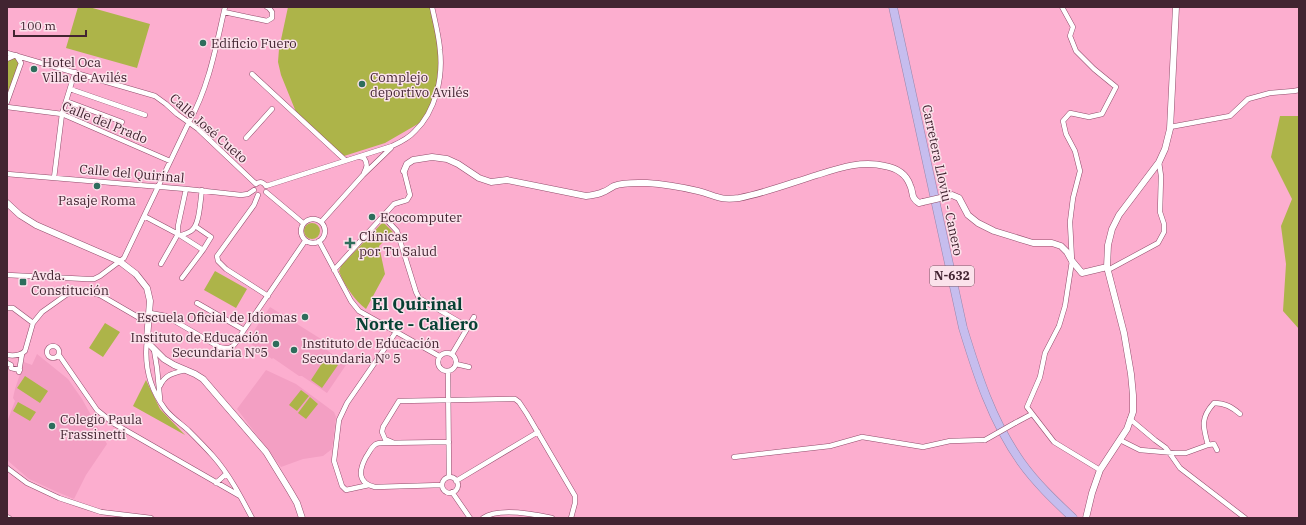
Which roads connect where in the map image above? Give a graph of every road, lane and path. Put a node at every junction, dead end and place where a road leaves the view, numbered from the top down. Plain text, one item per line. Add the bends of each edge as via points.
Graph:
1 (267, 7) edge
2 (432, 7) edge
3 (893, 7) edge
4 (1062, 7) edge
5 (1176, 7) edge
6 (224, 9) edge
7 (7, 53) edge
8 (16, 55) junction
9 (7, 59) edge
10 (75, 72) junction
11 (252, 74) dead end
12 (70, 89) junction
13 (1299, 90) edge
14 (66, 101) junction
15 (7, 102) edge
16 (7, 108) edge
17 (272, 109) dead end
18 (62, 114) junction
19 (145, 115) dead end
20 (122, 122) dead end
21 (188, 122) junction
22 (1170, 127) junction
23 (246, 138) dead end
24 (392, 146) junction
25 (358, 157) junction
26 (345, 160) junction
27 (170, 161) junction
28 (1159, 162) junction
29 (404, 171) joint
30 (7, 174) edge
31 (363, 176) junction
32 (54, 178) junction
33 (256, 184) junction
34 (266, 186) junction
35 (158, 187) junction
36 (186, 189) junction
37 (202, 190) junction
38 (254, 190) junction
39 (266, 192) junction
40 (258, 195) junction
41 (7, 203) edge
42 (144, 216) junction
43 (383, 216) junction
44 (321, 222) junction
45 (303, 223) junction
46 (195, 226) junction
47 (180, 235) junction
48 (305, 240) junction
49 (319, 241) junction
50 (203, 250) junction
51 (119, 261) junction
52 (1072, 261) junction
53 (161, 264) dead end
54 (1108, 269) junction
55 (334, 270) junction
56 (7, 275) edge
57 (182, 278) dead end
58 (268, 296) junction
59 (197, 303) dead end
60 (7, 308) edge
61 (150, 313) junction
62 (474, 317) dead end
63 (149, 321) junction
64 (33, 323) junction
65 (468, 327) junction
66 (244, 330) junction
67 (396, 332) junction
68 (147, 339) junction
69 (154, 350) junction
70 (22, 354) junction
71 (452, 354) junction
72 (59, 355) dead end
73 (7, 356) edge
74 (440, 356) junction
75 (7, 363) edge
76 (456, 364) junction
77 (469, 367) dead end
78 (186, 370) junction
79 (448, 372) junction
80 (159, 387) junction
81 (448, 400) junction
82 (160, 401) junction
83 (1032, 414) junction
84 (1240, 414) dead end
85 (1130, 419) junction
86 (538, 432) junction
87 (1120, 440) junction
88 (392, 442) junction
89 (449, 442) junction
90 (1208, 445) junction
91 (1217, 450) dead end
92 (1169, 452) junction
93 (734, 457) dead end
94 (7, 468) edge
95 (1100, 470) junction
96 (226, 474) junction
97 (449, 477) junction
98 (456, 481) junction
99 (216, 483) junction
100 (442, 485) junction
101 (369, 486) junction
102 (452, 492) junction
103 (240, 496) junction
104 (151, 518) edge
105 (252, 518) edge
106 (302, 518) edge
107 (470, 518) edge
108 (483, 518) edge
109 (552, 518) edge
110 (571, 518) edge
111 (1073, 518) edge
112 (1086, 518) edge
113 (1245, 518) edge

1 - 6 street via 272,12 272,18 267,21
2 - 24 street via 440,49 440,75 436,95 416,130 405,140
3 - 111 highway, Carretera Lloviu - Canero / N-632 via 963,328 974,364 987,399 1021,462
4 - 52 street via 1073,27 1070,36 1076,51 1116,87 1102,114 1089,117 1070,113 1063,121 1080,171 1071,214
5 - 22 street
6 - 21 street via 205,88
7 - 8 street, Calle José Cueto
8 - 9 street
8 - 10 street, Calle José Cueto
8 - 15 street via 21,63
10 - 12 street
10 - 21 street, Calle José Cueto via 156,96
11 - 26 street
12 - 14 street
12 - 19 street
13 - 22 street via 1270,93 1248,99 1230,116
14 - 18 street
14 - 20 street
16 - 18 street, Calle del Prado
17 - 23 street
18 - 27 street, Calle del Prado
18 - 32 street
21 - 27 street
21 - 33 street, Calle José Cueto via 198,128
22 - 28 street
24 - 25 street
24 - 31 street
25 - 26 street
25 - 31 street via 364,158 367,162
26 - 34 street
27 - 35 street
28 - 54 street via 1115,224 1108,245
28 - 54 street via 1160,212 1164,232 1158,243
29 - 43 street via 410,195 407,200 394,204
29 - 52 street, bridge via 407,164 413,160 432,157 447,159 479,178 491,182 507,180 586,196 595,195 614,186 646,183 665,184 726,199 758,193 848,165 884,165 897,170 906,178 912,194 920,203 949,196 959,198 968,215 978,223 994,231 1033,243 1052,242 1061,246
30 - 32 street, Calle del Quirinal
31 - 44 street
32 - 35 street, Calle del Quirinal
33 - 34 street via 260,182
33 - 38 street
34 - 39 street
35 - 36 street, Calle del Quirinal
35 - 42 street
36 - 37 street, Calle del Quirinal
36 - 47 street via 178,226
37 - 38 street, Calle del Quirinal via 241,195
37 - 46 street
38 - 40 street
39 - 40 street
39 - 45 street
40 - 58 street via 254,205 217,256 218,261 226,268
41 - 51 street via 36,225
42 - 47 street
42 - 51 street via 124,258
43 - 55 street
43 - 65 street via 397,231 419,298
44 - 45 street via 311,219
44 - 49 street via 325,230
45 - 48 street via 300,232
46 - 47 street via 192,231
46 - 50 street via 211,237
47 - 50 street
47 - 53 street
48 - 49 street via 312,243
48 - 58 street
49 - 55 street
50 - 57 street
51 - 56 street via 100,276 87,279
51 - 61 street via 136,274 147,288
52 - 54 street via 1082,273
52 - 83 street via 1059,326 1045,353 1040,377 1027,407
54 - 85 street via 1130,368 1133,395 1133,412
55 - 67 street via 359,311
58 - 66 street
59 - 66 street
60 - 64 street via 13,308
61 - 63 street
61 - 66 street via 166,316 226,349 231,348
62 - 65 street
63 - 64 street via 100,295 78,290 42,312
63 - 68 street
64 - 70 street
65 - 71 street
67 - 74 street
67 - 101 street via 347,403 339,420 334,461 342,486 346,490
68 - 69 street
68 - 82 street via 148,374
69 - 78 street via 164,359
69 - 80 street
70 - 73 street
70 - 75 street via 20,371
71 - 74 street via 445,353
71 - 76 street
72 - 99 street via 98,410 108,419
74 - 79 street via 439,367
76 - 77 street
76 - 79 street
78 - 80 street via 169,374
78 - 106 street via 203,379 266,452 297,503
79 - 81 street
80 - 82 street
81 - 86 street via 515,399
81 - 88 street via 398,401 382,432 385,439
81 - 89 street
82 - 96 street via 214,457
83 - 93 street, bridge via 985,440 950,441 923,447 862,437 830,446
83 - 95 street via 1054,442
84 - 90 street via 1231,406 1214,403 1208,409 1203,426
85 - 87 street
85 - 92 street
86 - 98 street
86 - 110 street via 575,496 576,503
87 - 92 street via 1140,450
87 - 95 street
88 - 89 street
88 - 101 street via 375,445 370,450 361,469 361,476
89 - 97 street
90 - 91 street via 1214,444
90 - 92 street via 1186,453
92 - 113 street via 1180,468
94 - 104 street via 27,483 59,498 101,512
95 - 112 street
96 - 99 street
96 - 103 street
97 - 98 street
97 - 100 street via 444,479
98 - 102 street via 457,487
99 - 103 street
100 - 101 street
100 - 102 street via 446,492
102 - 107 street
103 - 105 street
108 - 109 street via 500,512

